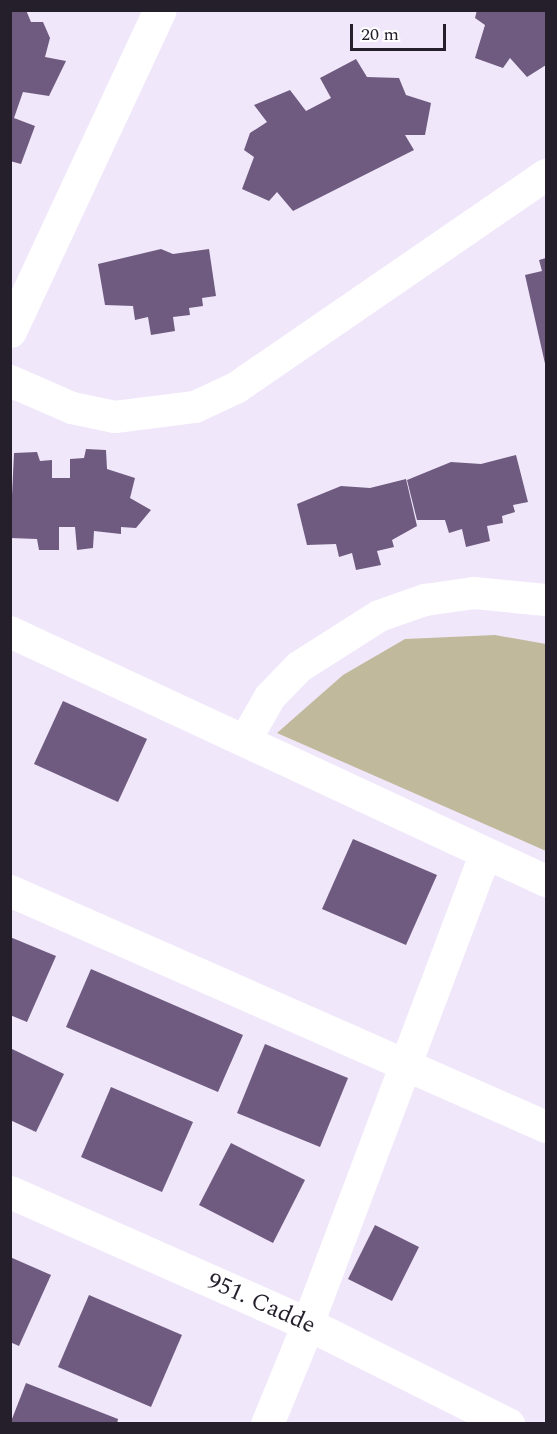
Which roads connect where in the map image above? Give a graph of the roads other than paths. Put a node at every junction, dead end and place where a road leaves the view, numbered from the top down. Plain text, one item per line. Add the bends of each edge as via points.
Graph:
1 (160, 10) edge
2 (546, 175) edge
3 (10, 332) edge
4 (10, 381) edge
5 (546, 600) edge
6 (10, 632) edge
7 (246, 739) junction
8 (485, 855) junction
9 (546, 881) edge
10 (10, 891) edge
11 (409, 1065) junction
12 (546, 1127) edge
13 (10, 1192) edge
14 (309, 1324) junction
15 (267, 1424) edge
16 (508, 1424) edge

1 - 3 street
2 - 4 street via 236,388 195,408 115,417 72,408
5 - 7 street via 474,593 425,600 379,616 299,667 270,697
6 - 7 street
7 - 8 street
8 - 9 street
8 - 11 street
10 - 11 street
11 - 12 street
11 - 14 street
13 - 14 street, 951. Cadde
14 - 15 street
14 - 16 street, 951. Cadde

